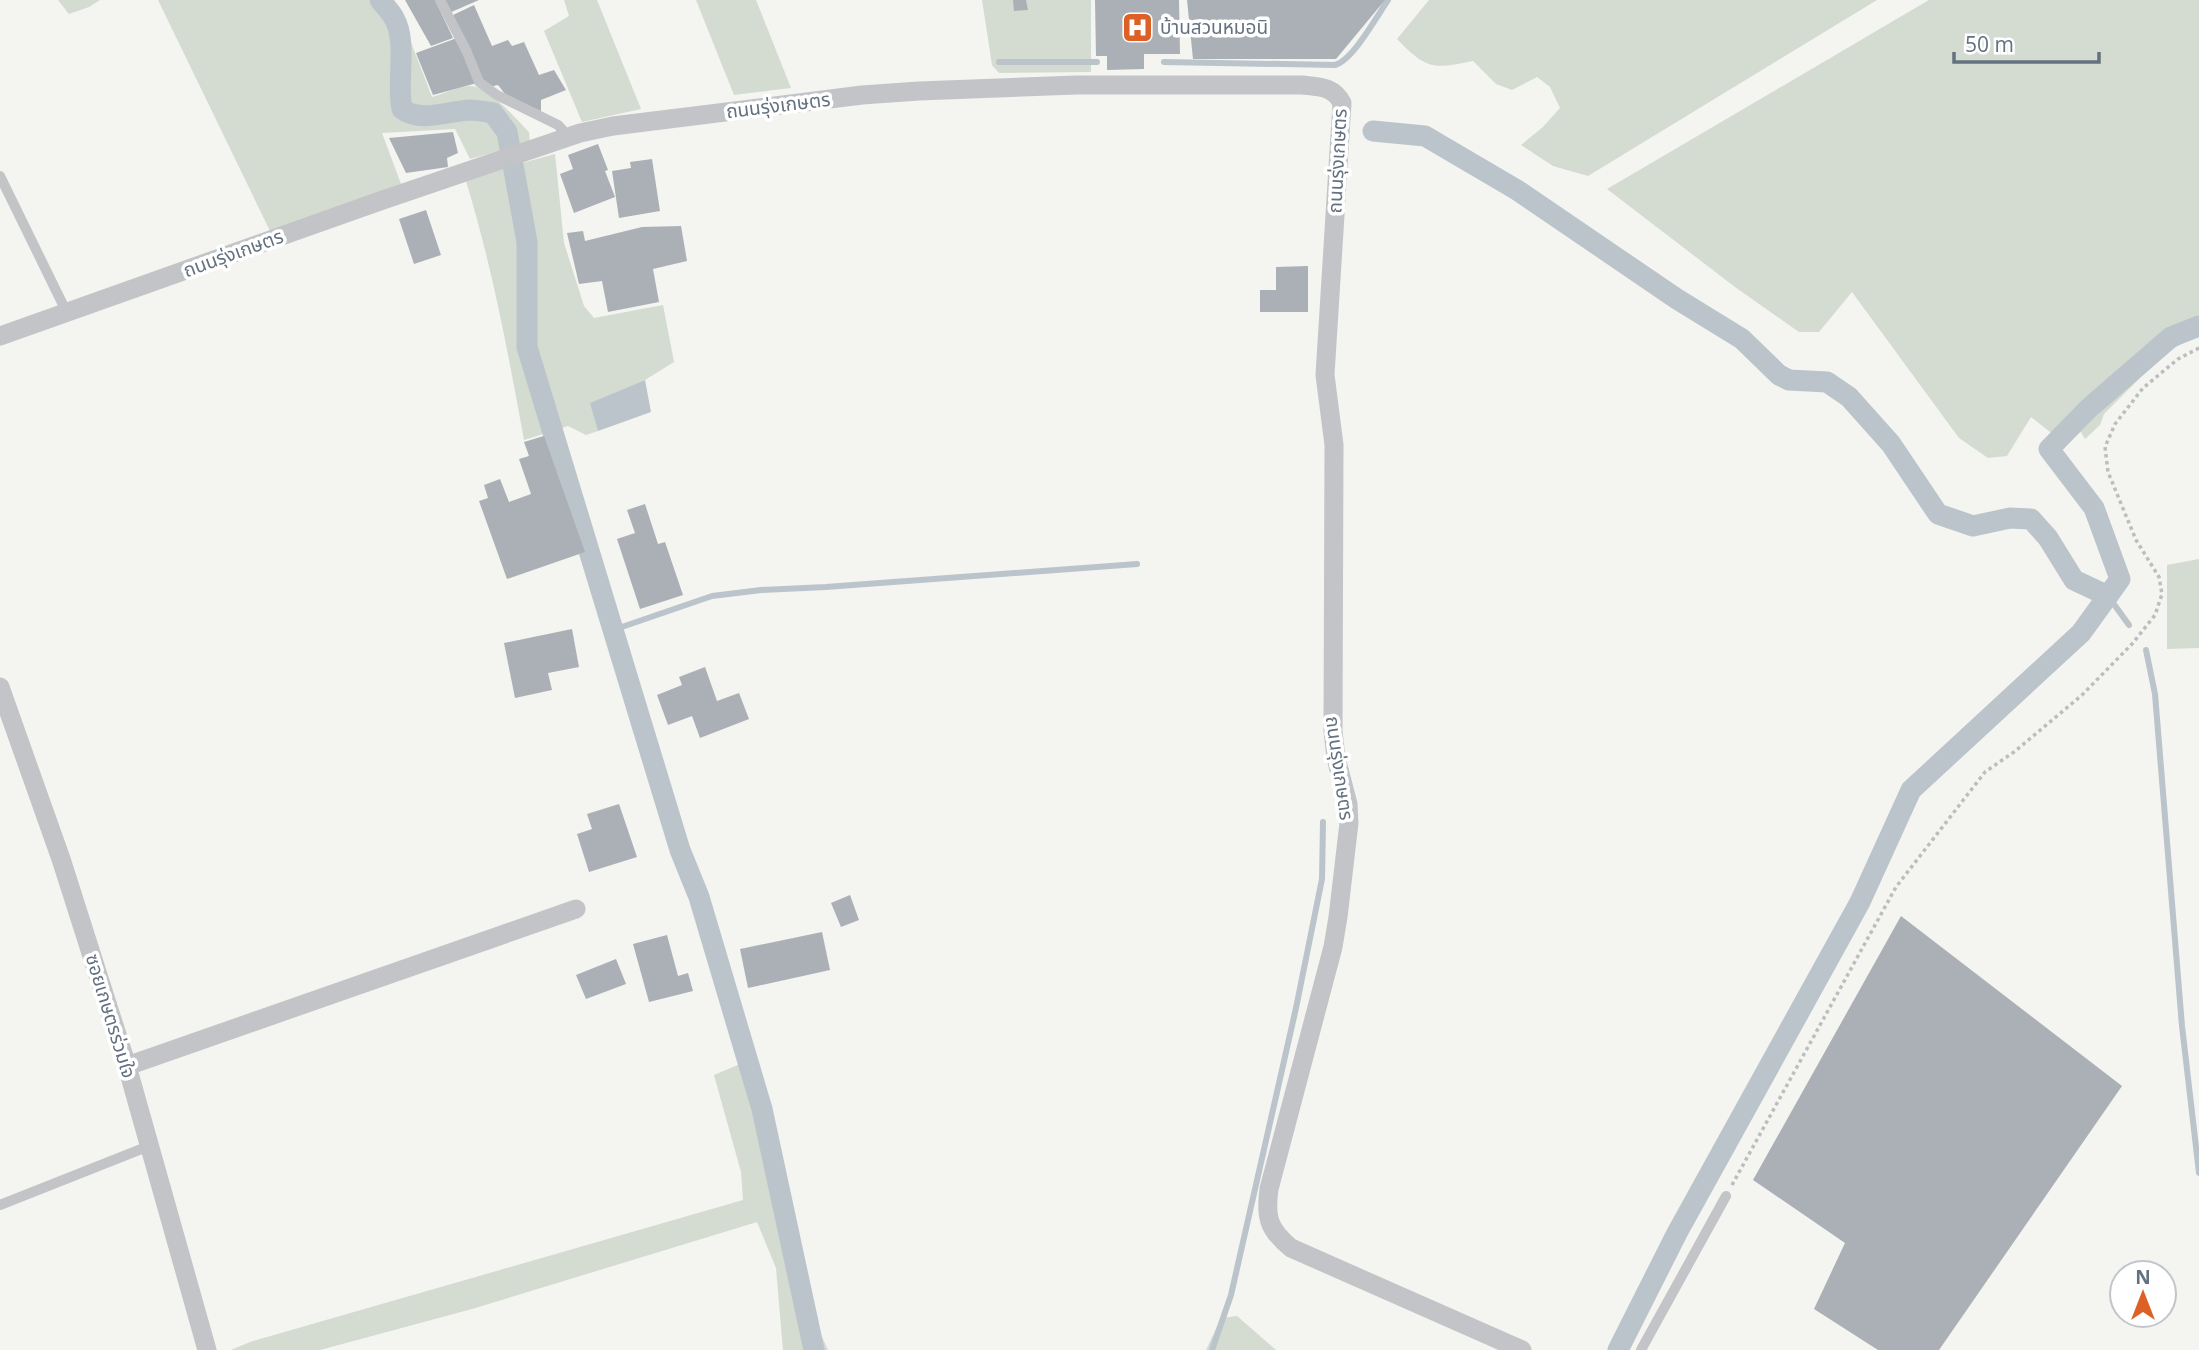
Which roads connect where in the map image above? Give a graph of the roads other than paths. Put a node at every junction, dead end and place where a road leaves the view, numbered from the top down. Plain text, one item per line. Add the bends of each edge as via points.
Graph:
1 (440, 0) edge
2 (569, 137) junction
3 (0, 176) edge
4 (67, 313) junction
5 (0, 337) edge
6 (0, 687) edge
7 (576, 909) dead end
8 (127, 1066) junction
9 (149, 1146) junction
10 (1726, 1196) road end
11 (0, 1205) edge
12 (207, 1350) edge
13 (1522, 1350) edge
14 (1641, 1350) edge

1 - 2 lane via 479,82 558,125
2 - 4 street, ถนนรุ่งเกษตร
2 - 13 street, ถนนรุ่งเกษตร via 613,126 919,91 1076,85 1302,85 1328,88 1337,94 1342,103 1325,375 1334,445 1333,731 1349,823 1333,947 1266,1208 1271,1226 1291,1248
3 - 4 lane
4 - 5 street, ถนนรุ่งเกษตร
6 - 8 street, ซอยเกษตรร่วมใจ
7 - 8 street
8 - 9 street, ซอยเกษตรร่วมใจ
9 - 11 lane
9 - 12 street, ซอยเกษตรร่วมใจ
10 - 14 lane

